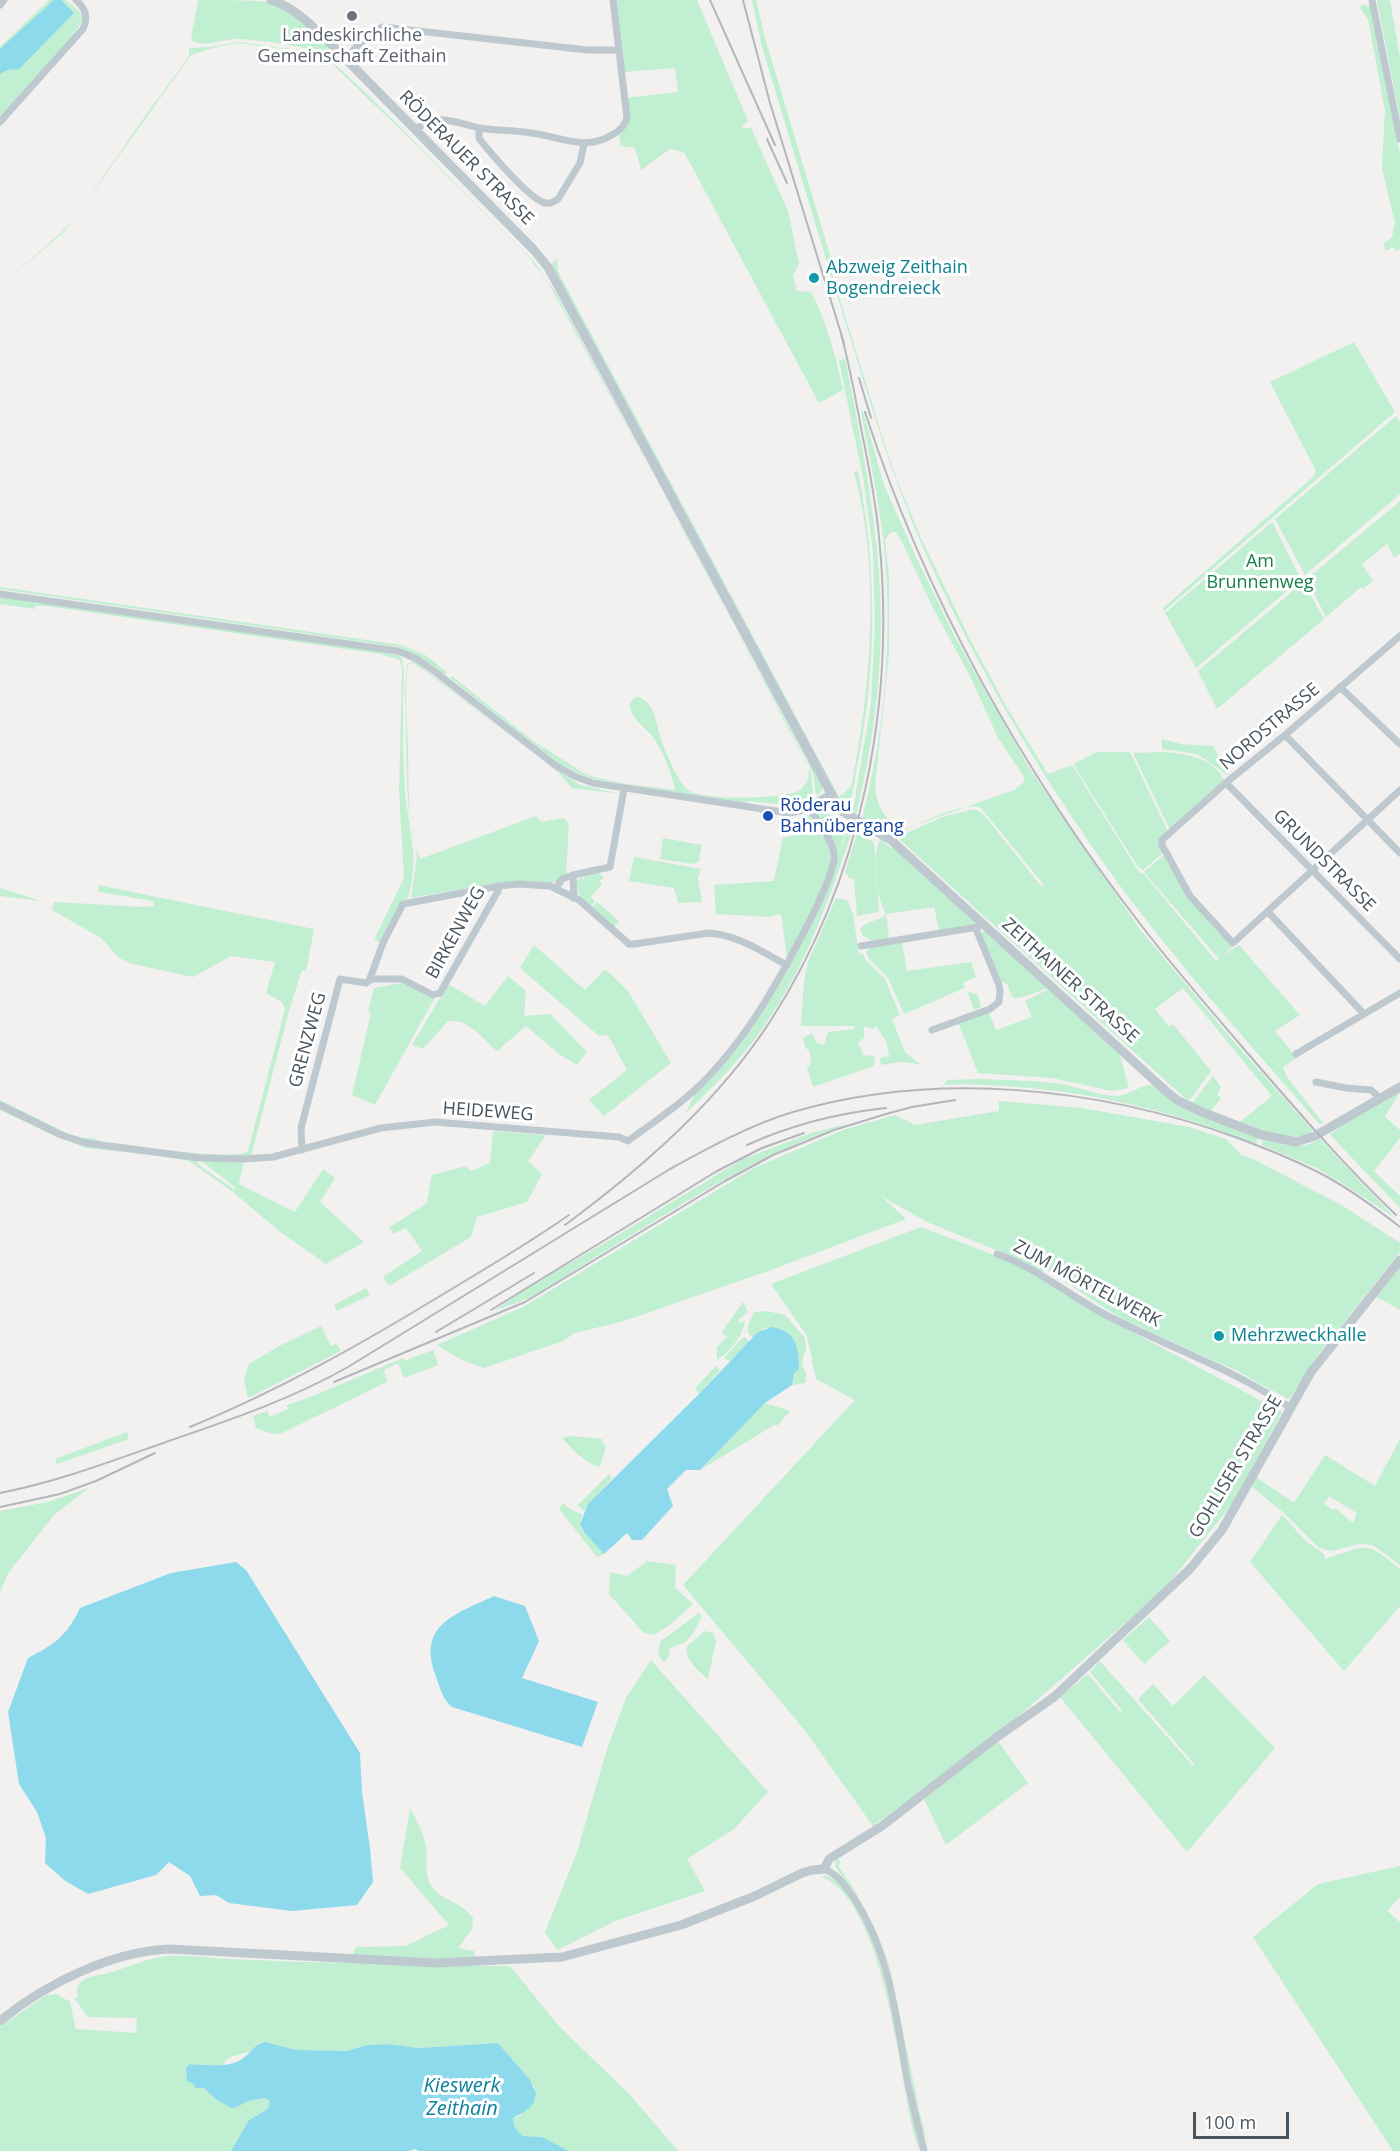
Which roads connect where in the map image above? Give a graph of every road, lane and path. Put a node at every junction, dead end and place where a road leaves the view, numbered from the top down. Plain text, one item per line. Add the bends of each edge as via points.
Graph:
1 (4, 0) edge
2 (76, 0) edge
3 (271, 0) edge
4 (613, 0) edge
5 (1372, 0) edge
6 (284, 3) edge
7 (0, 5) edge
8 (618, 50) junction
9 (345, 59) junction
10 (0, 122) edge
11 (479, 128) junction
12 (415, 130) junction
13 (1400, 138) edge
14 (584, 144) junction
15 (0, 594) edge
16 (1400, 636) edge
17 (1340, 687) junction
18 (792, 722) joint
19 (1285, 735) junction
20 (1400, 744) edge
21 (1227, 784) junction
22 (624, 789) junction
23 (1400, 790) edge
24 (830, 794) junction
25 (809, 806) junction
26 (1367, 820) junction
27 (1400, 853) edge
28 (1312, 870) junction
29 (573, 875) junction
30 (499, 886) junction
31 (556, 888) junction
32 (574, 898) junction
33 (1268, 912) junction
34 (979, 926) junction
35 (861, 946) dead end
36 (1399, 957) edge
37 (787, 965) junction
38 (371, 979) junction
39 (1400, 993) edge
40 (1364, 1014) junction
41 (932, 1030) dead end
42 (1296, 1054) dead end
43 (1317, 1082) dead end
44 (1400, 1087) edge
45 (1380, 1098) junction
46 (0, 1105) edge
47 (302, 1150) junction
48 (997, 1254) dead end
49 (1400, 1260) edge
50 (1291, 1408) junction
51 (824, 1869) junction
52 (0, 2021) edge
53 (924, 2151) edge

1 - 7 street
2 - 10 street via 87,17 83,29
3 - 6 street, RÖDERAUER STRASSE
4 - 8 street
5 - 13 street
6 - 9 street, RÖDERAUER STRASSE
8 - 9 street via 587,50 384,27 372,31
8 - 14 street via 625,123 606,138
9 - 12 street, RÖDERAUER STRASSE
11 - 12 street via 438,118
11 - 14 street
11 - 14 street via 480,141 544,203 558,200 580,163
12 - 18 street, RÖDERAUER STRASSE via 543,261
15 - 22 street via 398,651 434,671 565,771 592,783
16 - 17 street, NORDSTRASSE
17 - 19 street, NORDSTRASSE
17 - 20 street
18 - 24 street, ZEITHAINER STRASSE
19 - 21 street, NORDSTRASSE
19 - 26 street
21 - 28 street, GRUNDSTRASSE
21 - 33 street, NORDSTRASSE via 1161,843 1190,896 1233,944
22 - 25 street via 783,813 795,813
22 - 29 street via 610,867
23 - 26 street
24 - 25 street
24 - 34 street, ZEITHAINER STRASSE via 844,814 892,841
25 - 37 street via 829,841 834,860 818,905
26 - 27 street
26 - 28 street
28 - 33 street
28 - 36 street, GRUNDSTRASSE
29 - 31 street via 562,879
29 - 32 street
30 - 31 street via 533,884
30 - 38 street via 403,904 383,943
30 - 38 street, BIRKENWEG via 440,993 433,994 402,979
31 - 32 street
32 - 37 street via 629,944 720,934
33 - 40 street
34 - 35 street
34 - 41 street via 999,985 999,1002
34 - 45 street, ZEITHAINER STRASSE via 1177,1100 1202,1112 1288,1142 1315,1136
37 - 47 street, HEIDEWEG via 725,1058 699,1086 628,1141 619,1137 435,1122 381,1128
38 - 47 street, GRENZWEG via 366,983 340,979 301,1128
39 - 40 street
40 - 42 street
43 - 45 street via 1371,1090
44 - 45 street
46 - 47 street, HEIDEWEG via 61,1135 99,1146 244,1159
48 - 50 street, ZUM MÖRTELWERK via 1051,1280 1108,1316 1247,1380
49 - 50 street, GOHLISER STRASSE via 1311,1372
50 - 51 street, GOHLISER STRASSE via 1222,1530 1181,1578 1054,1697 882,1826 829,1859
51 - 52 street via 802,1873 681,1925 562,1957 436,1963 170,1949 145,1952 58,1983
51 - 53 street via 834,1874 857,1902 880,1952 890,1983

